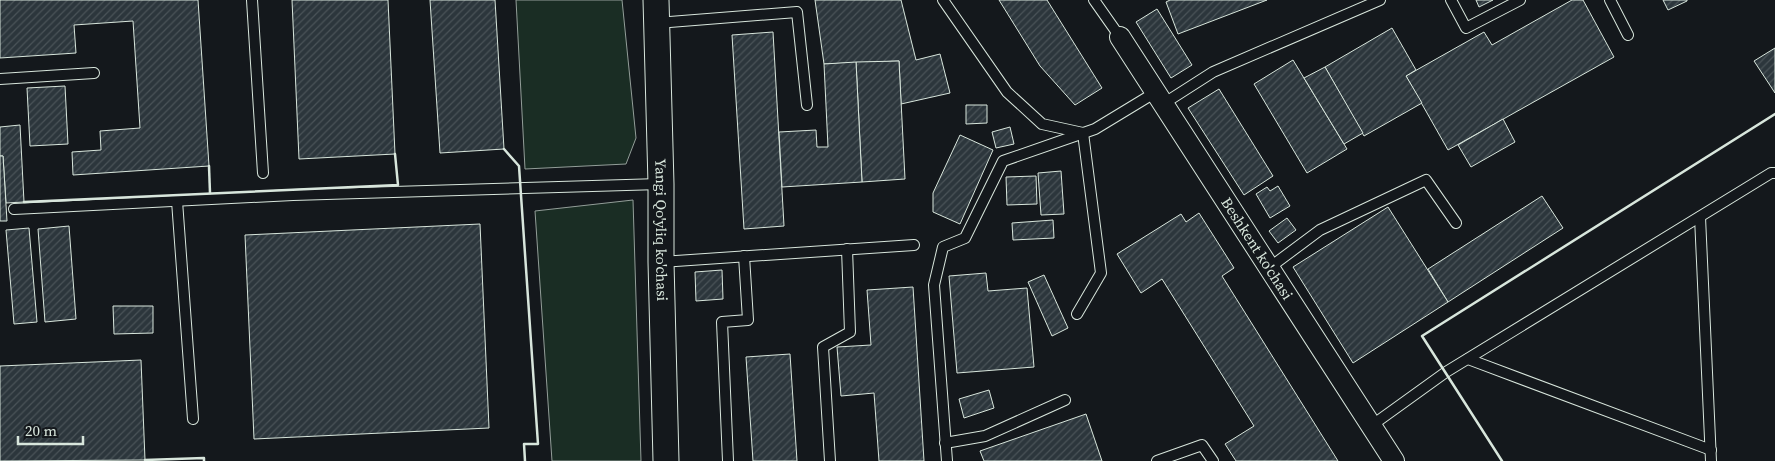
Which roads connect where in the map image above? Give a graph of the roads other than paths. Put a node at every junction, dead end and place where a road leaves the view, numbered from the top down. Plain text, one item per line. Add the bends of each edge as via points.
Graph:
1 (252, 0) edge
2 (943, 0) edge
3 (1094, 0) edge
4 (1380, 0) edge
5 (1451, 0) edge
6 (1520, 0) edge
7 (1610, 0) edge
8 (657, 12) edge
9 (1628, 35) dead end
10 (1120, 37) joint
11 (94, 73) dead end
12 (0, 79) edge
13 (1160, 98) junction
14 (807, 105) dead end
15 (1083, 133) junction
16 (262, 173) dead end
17 (1775, 173) edge
18 (661, 184) junction
19 (178, 201) junction
20 (14, 209) dead end
21 (1700, 217) junction
22 (1456, 223) dead end
23 (914, 245) dead end
24 (847, 249) junction
25 (744, 256) junction
26 (661, 262) junction
27 (1269, 268) junction
28 (1077, 314) dead end
29 (1468, 359) junction
30 (1066, 400) dead end
31 (193, 419) dead end
32 (1371, 426) junction
33 (945, 443) junction
34 (1711, 450) junction
35 (666, 461) edge
36 (728, 461) edge
37 (830, 461) edge
38 (947, 461) edge
39 (1157, 461) edge
40 (1212, 461) edge
41 (1394, 461) edge
42 (1711, 461) edge

1 - 16 lane
2 - 15 lane via 1007,92 1042,124
3 - 10 lane
4 - 13 lane
5 - 6 lane via 1466,28
7 - 9 lane
8 - 14 lane via 797,12
8 - 18 street, Yangi Qo'yliq ko'chasi
10 - 13 street, Beshkent ko'chasi
11 - 12 lane
13 - 15 lane
13 - 27 street, Beshkent ko'chasi
15 - 28 lane via 1101,273
15 - 33 lane via 1003,160 965,238 943,247 934,285
17 - 21 lane
18 - 19 lane
18 - 26 street, Yangi Qo'yliq ko'chasi
19 - 20 lane
19 - 31 lane
21 - 29 lane
21 - 34 lane
22 - 27 lane via 1426,180 1320,230
23 - 24 lane
24 - 25 lane
24 - 37 lane via 850,332 823,347
25 - 26 lane
25 - 36 lane via 748,320 722,322
26 - 35 street, Yangi Qo'yliq ko'chasi
27 - 32 street, Beshkent ko'chasi
29 - 32 lane
29 - 34 lane
30 - 33 lane via 985,436
32 - 41 street, Beshkent ko'chasi
33 - 38 lane
34 - 42 lane
39 - 40 lane via 1202,445

